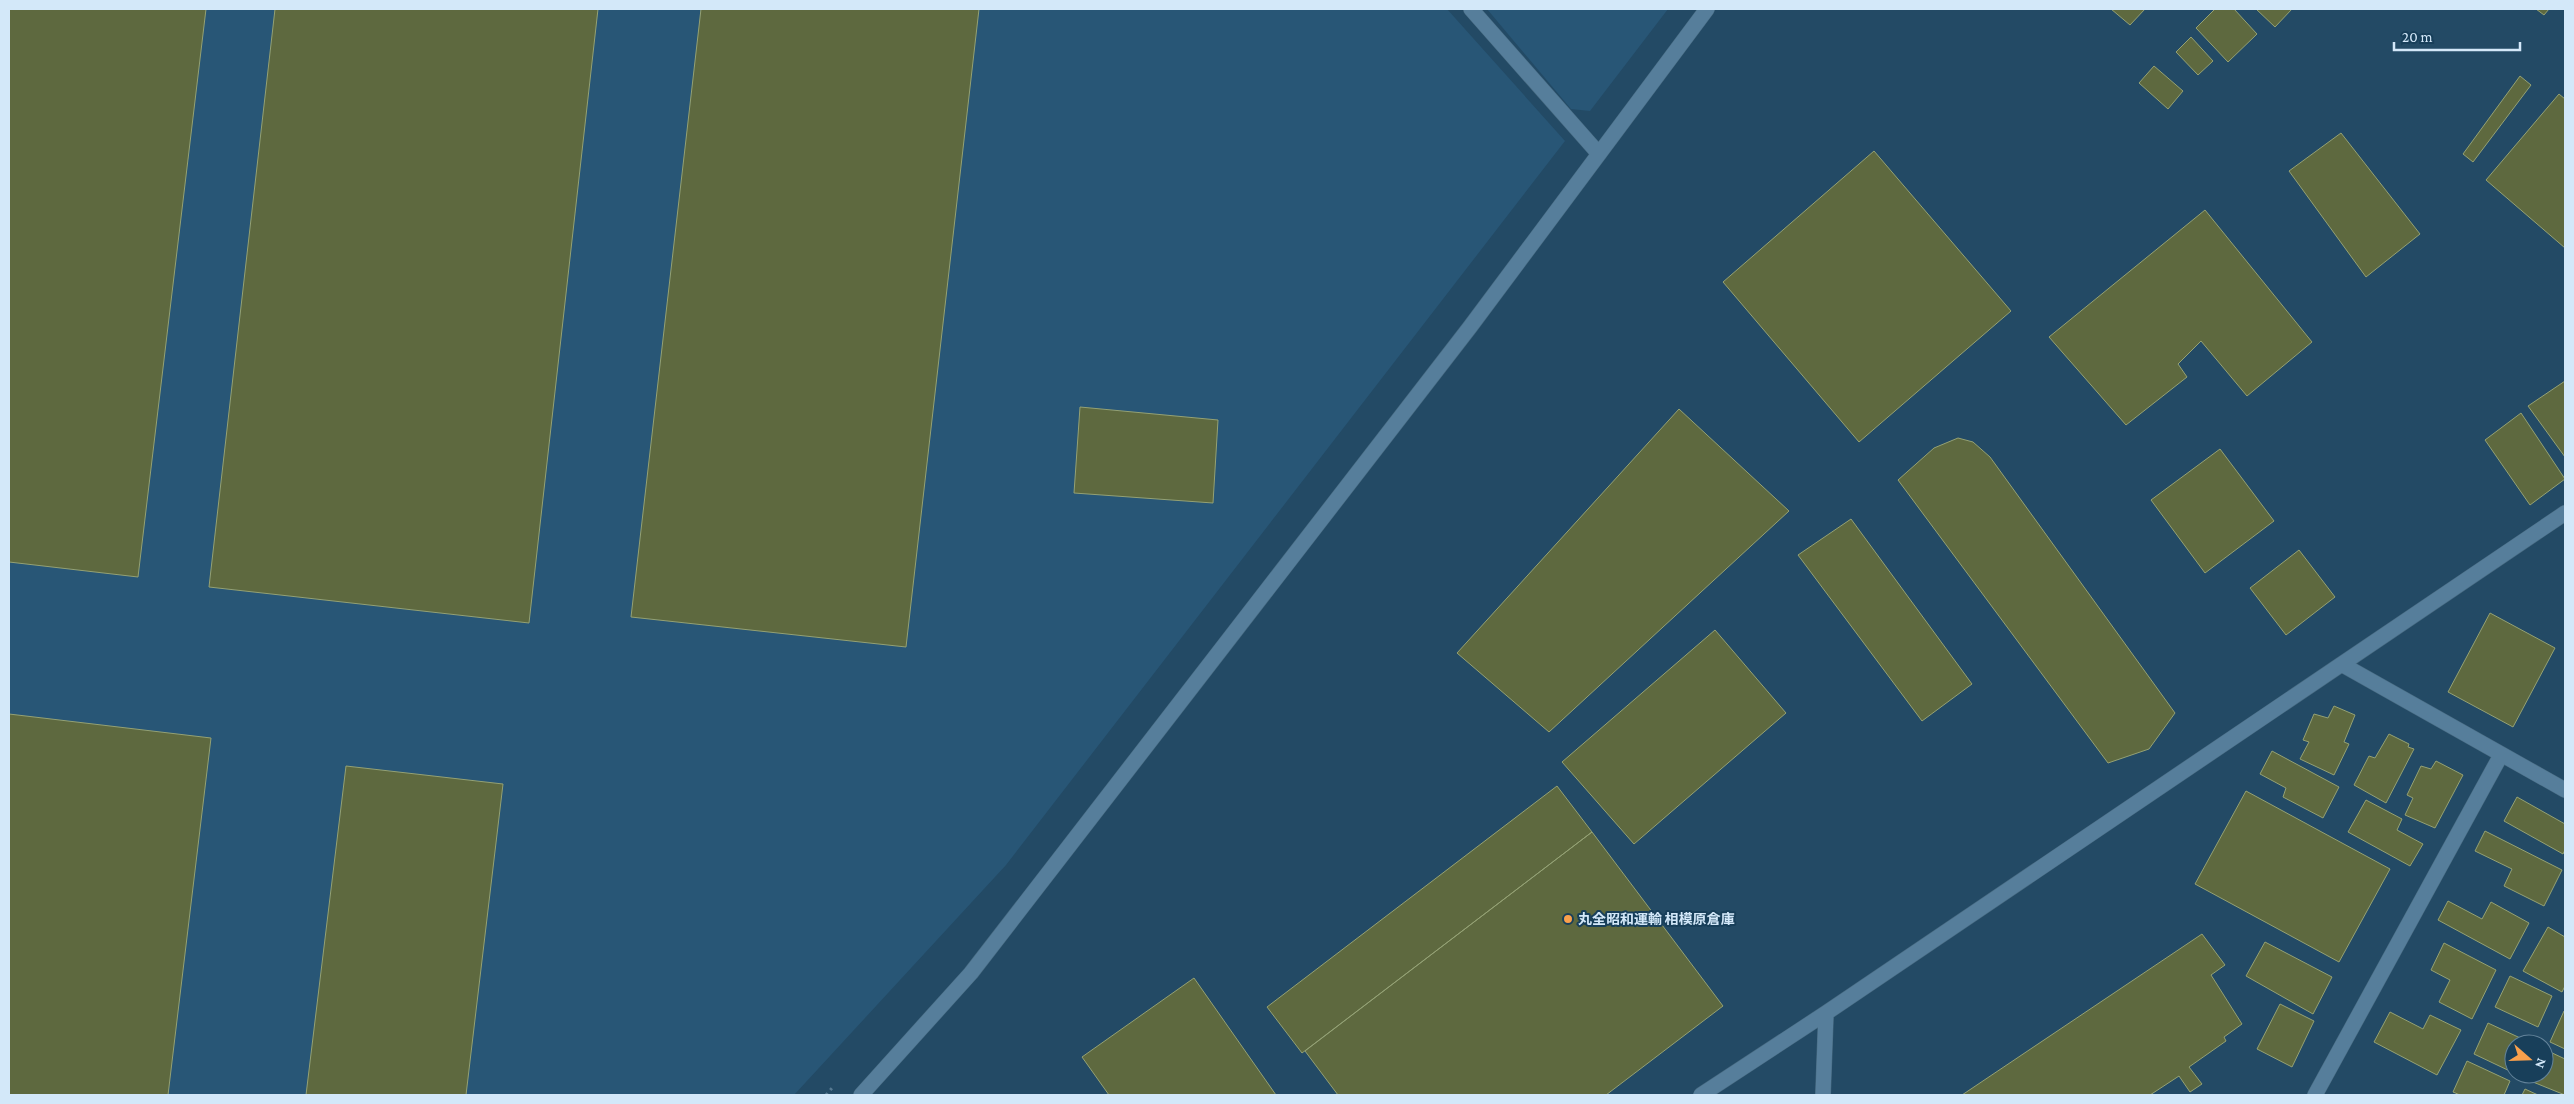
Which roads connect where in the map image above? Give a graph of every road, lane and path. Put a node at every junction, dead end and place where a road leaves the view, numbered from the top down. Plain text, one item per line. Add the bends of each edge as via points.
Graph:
1 (1471, 9) edge
2 (1707, 9) edge
3 (1599, 154) junction
4 (2565, 513) edge
5 (2343, 665) junction
6 (2501, 755) junction
7 (2565, 790) edge
8 (1826, 1013) junction
9 (861, 1095) edge
10 (1701, 1095) edge
11 (1823, 1095) edge
12 (2315, 1095) edge

1 - 3 street
2 - 3 street
3 - 9 street via 1440,366 971,974
4 - 5 street
5 - 6 street
5 - 8 street
6 - 7 street
6 - 12 street
8 - 10 street
8 - 11 street

